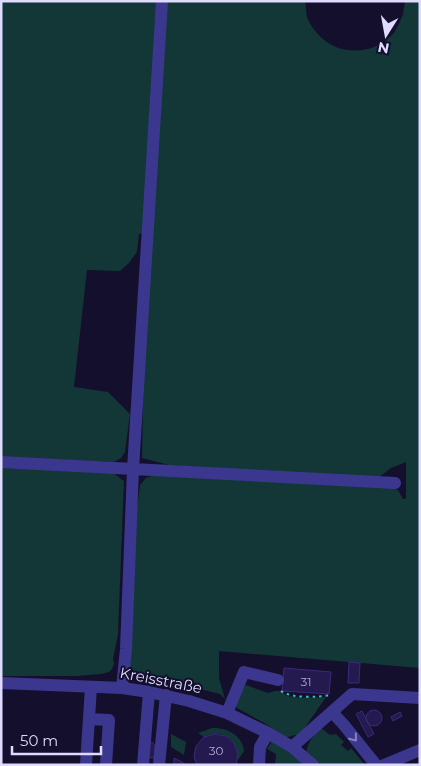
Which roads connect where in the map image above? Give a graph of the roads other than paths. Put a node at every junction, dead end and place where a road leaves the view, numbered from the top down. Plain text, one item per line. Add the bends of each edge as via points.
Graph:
1 (162, 1) edge
2 (1, 462) edge
3 (133, 469) junction
4 (394, 483) dead end
5 (278, 680) road end
6 (1, 683) edge
7 (91, 687) junction
8 (122, 688) junction
9 (149, 692) junction
10 (166, 695) junction
11 (420, 698) edge
12 (332, 712) junction
13 (227, 713) junction
14 (89, 719) junction
15 (268, 733) junction
16 (292, 747) junction
17 (420, 750) edge
18 (86, 765) edge
19 (106, 765) edge
20 (143, 765) edge
21 (159, 765) edge
22 (259, 765) edge
23 (314, 765) edge
24 (376, 765) edge
25 (384, 765) edge

1 - 3 street
2 - 3 street
3 - 4 street
3 - 8 street
5 - 13 street via 244,672
6 - 7 street, Kreisstraße
7 - 8 street, Kreisstraße
7 - 14 street
8 - 9 street, Kreisstraße
9 - 10 street, Kreisstraße
9 - 20 street
10 - 13 street, Kreisstraße
10 - 21 street
11 - 12 street via 352,694
12 - 16 street
12 -> 24 street
13 - 15 street, Kreisstraße
14 - 18 street
14 - 19 street via 109,720
15 - 16 street, Kreisstraße
15 - 22 street via 260,747
16 - 23 street, Kreisstraße
17 - 25 street

